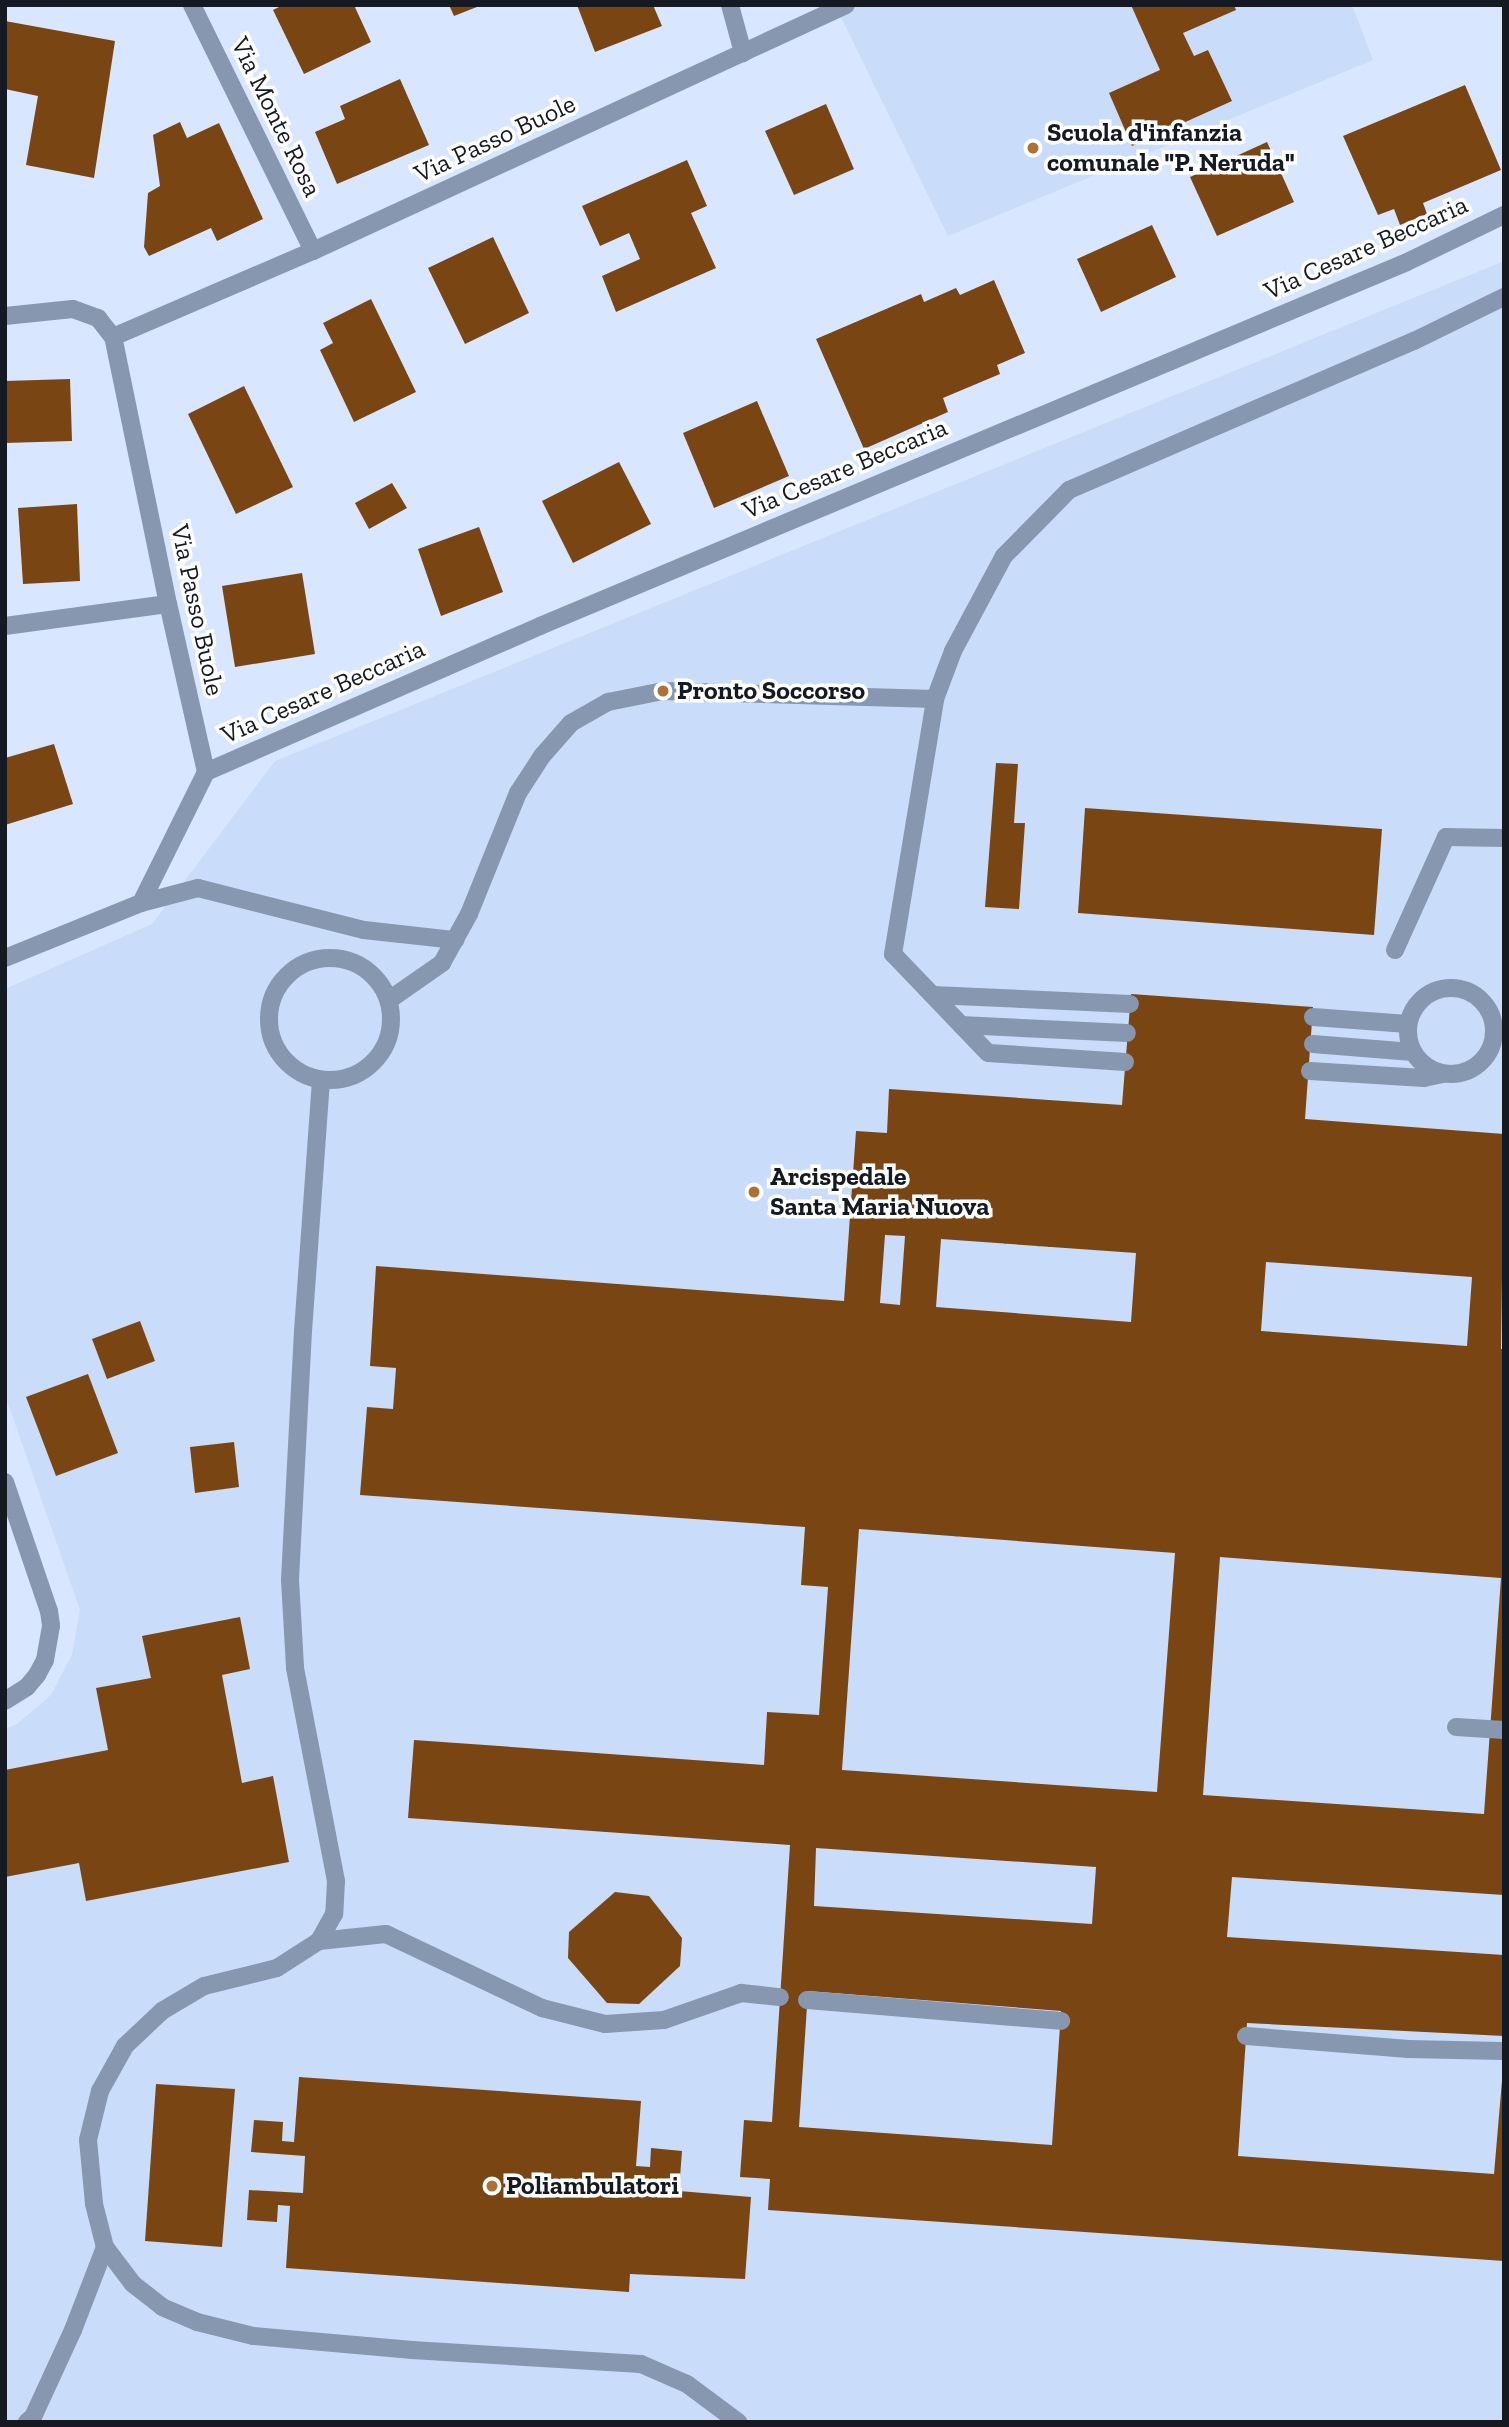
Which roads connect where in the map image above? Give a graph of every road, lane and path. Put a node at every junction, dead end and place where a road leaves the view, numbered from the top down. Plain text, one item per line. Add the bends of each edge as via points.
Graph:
1 (192, 5) edge
2 (730, 5) edge
3 (846, 5) edge
4 (743, 53) junction
5 (1504, 215) edge
6 (313, 251) junction
7 (1504, 297) edge
8 (5, 316) edge
9 (113, 337) junction
10 (168, 604) junction
11 (5, 626) edge
12 (935, 699) junction
13 (206, 772) junction
14 (1504, 838) edge
15 (141, 902) junction
16 (455, 940) junction
17 (1395, 950) dead end
18 (5, 958) edge
19 (933, 995) junction
20 (389, 1000) junction
21 (1130, 1004) dead end
22 (1485, 1006) junction
23 (1504, 1009) edge
24 (1313, 1017) dead end
25 (1408, 1024) junction
26 (961, 1025) junction
27 (1127, 1033) dead end
28 (1313, 1044) dead end
29 (1413, 1052) junction
30 (1125, 1062) dead end
31 (1310, 1071) dead end
32 (1444, 1073) junction
33 (321, 1080) junction
34 (5, 1482) edge
35 (5, 1701) edge
36 (1456, 1727) dead end
37 (1504, 1730) edge
38 (319, 1941) junction
39 (780, 1997) dead end
40 (807, 2000) dead end
41 (1061, 2021) dead end
42 (1246, 2036) dead end
43 (1502, 2051) edge
44 (105, 2246) junction
45 (27, 2422) edge
46 (738, 2422) edge

1 - 6 street, Via Monte Rosa
2 - 4 street
3 - 4 street, Via Passo Buole
4 - 6 street, Via Passo Buole
5 - 13 street, Via Cesare Beccaria via 1407,261 540,626
6 - 9 street, Via Passo Buole
7 - 12 street via 1414,341 1069,490 1004,556 953,651
8 - 9 street via 73,309 98,318
9 - 10 street, Via Passo Buole
10 - 11 street
10 - 13 street, Via Passo Buole
12 - 16 street via 663,691 608,702 571,723 541,756 518,793
12 - 19 street via 893,954
13 - 15 street
14 - 17 street via 1446,837
15 - 16 street via 198,888 364,930
15 - 18 street
16 - 20 street via 442,963
19 - 21 street
19 - 26 street
20 - 33 street via 390,1035 372,1066 348,1078
20 - 33 street via 379,981 364,967 344,959 303,963 287,976 275,992 270,1010 276,1048 303,1075
22 - 23 street
22 - 25 street via 1462,990 1441,990 1422,999
22 - 32 street via 1493,1033 1484,1059 1459,1074
24 - 25 street
25 - 29 street
26 - 27 street
26 - 30 street via 988,1053
28 - 29 street
29 - 32 street via 1432,1070
31 - 32 street via 1424,1078
33 - 38 street via 290,1580 295,1668 336,1881 334,1914
34 - 35 street via 51,1626 45,1660 37,1675
36 - 37 street
38 - 39 street via 386,1934 542,2008 605,2024 664,2020 741,1993
38 - 44 street via 277,1968 204,1986 162,2011 125,2046 100,2091 88,2140 94,2204
40 - 41 street
42 - 43 street via 1408,2049
44 - 45 street via 73,2330
44 - 46 street via 133,2284 162,2307 197,2322 253,2336 641,2364 687,2384

